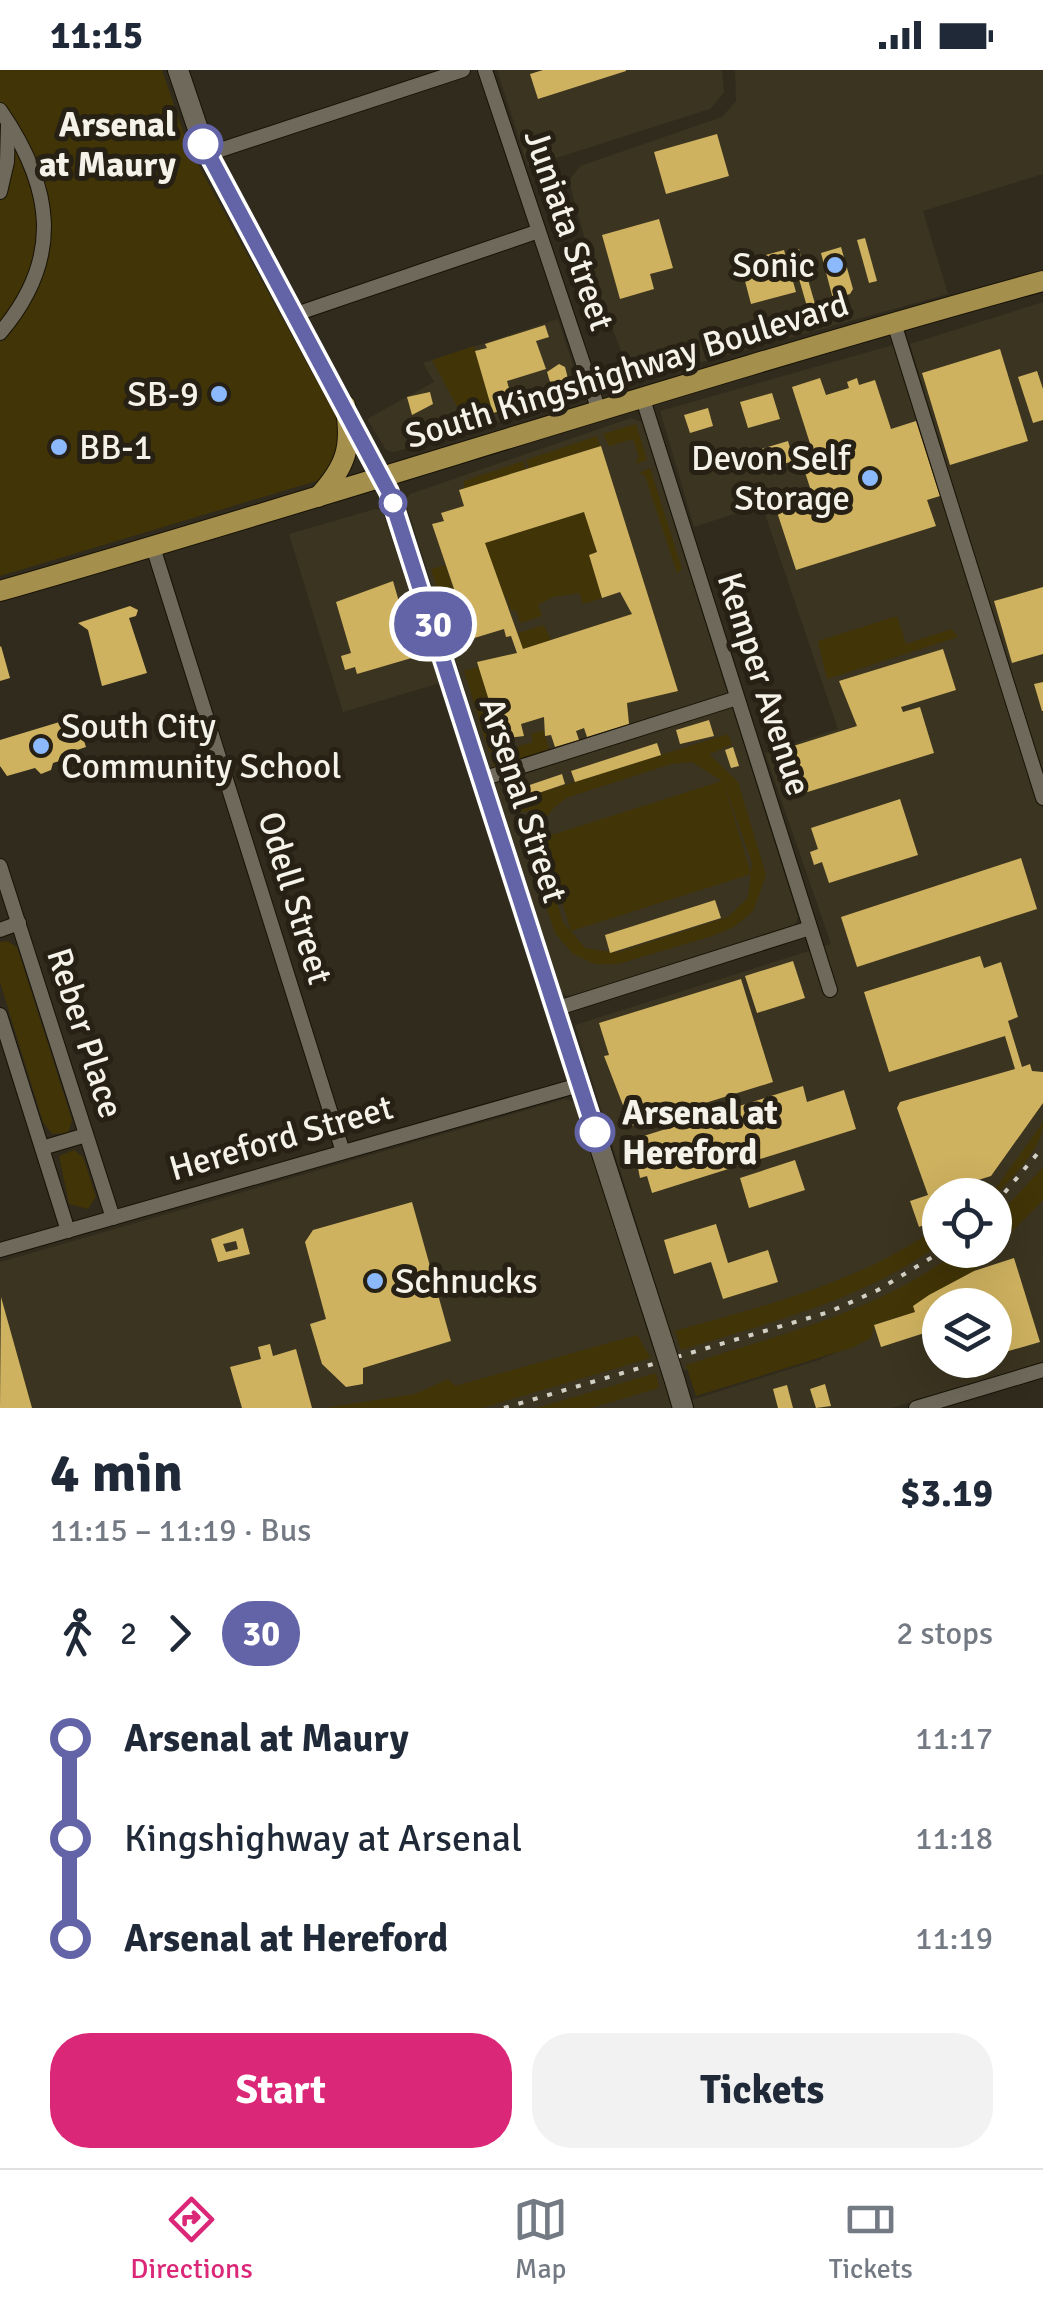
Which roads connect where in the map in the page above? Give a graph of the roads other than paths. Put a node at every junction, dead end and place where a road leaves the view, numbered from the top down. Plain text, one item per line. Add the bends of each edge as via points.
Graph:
1 (178, 70) edge
2 (464, 70) edge
3 (484, 70) edge
4 (4, 115) edge
5 (208, 154) junction
6 (0, 192) edge
7 (536, 232) junction
8 (1043, 281) edge
9 (296, 314) junction
10 (894, 323) junction
11 (0, 334) edge
12 (642, 396) junction
13 (345, 405) junction
14 (598, 408) junction
15 (383, 479) junction
16 (314, 502) junction
17 (153, 548) junction
18 (0, 592) edge
19 (737, 698) junction
20 (482, 779) junction
21 (1043, 798) edge
22 (0, 866) edge
23 (18, 923) junction
24 (810, 928) junction
25 (0, 930) edge
26 (830, 990) dead end
27 (555, 1009) junction
28 (0, 1015) edge
29 (580, 1084) junction
30 (86, 1136) junction
31 (42, 1148) junction
32 (343, 1152) junction
33 (113, 1218) junction
34 (68, 1231) junction
35 (0, 1250) edge
36 (1043, 1370) edge
37 (683, 1408) edge
38 (916, 1408) edge

1 - 5 main road, Arsenal Street
2 - 5 street
3 - 7 street, Juniata Street
4 - 6 street via 7,162
4 - 11 street via 36,176 45,230 38,272
5 - 9 main road, Arsenal Street
7 - 9 street
7 - 14 street, Juniata Street
8 - 10 main road, South Kingshighway Boulevard
9 - 13 main road, Arsenal Street
10 - 12 main road, South Kingshighway Boulevard
10 - 21 street
12 - 14 main road, South Kingshighway Boulevard
12 - 19 street, Kemper Avenue
13 - 15 main road, Arsenal Street
13 - 16 main road via 346,459
14 - 15 main road, South Kingshighway Boulevard
15 - 16 main road, South Kingshighway Boulevard
15 - 20 main road, Arsenal Street
16 - 17 main road, South Kingshighway Boulevard
17 - 18 main road, South Kingshighway Boulevard
17 - 32 street, Odell Street
19 - 20 street
19 - 24 street, Kemper Avenue
20 - 27 main road, Arsenal Street
22 - 23 street, Reber Place
23 - 25 street
23 - 30 street, Reber Place
24 - 26 street, Kemper Avenue
24 - 27 street
27 - 29 main road, Arsenal Street
28 - 31 street
29 - 32 street, Hereford Street
29 - 37 main road, Arsenal Street, bridge
30 - 31 street
30 - 33 street, Reber Place
31 - 34 street
32 - 33 street, Hereford Street
33 - 34 street, Hereford Street
34 - 35 street, Hereford Street
36 - 38 street

